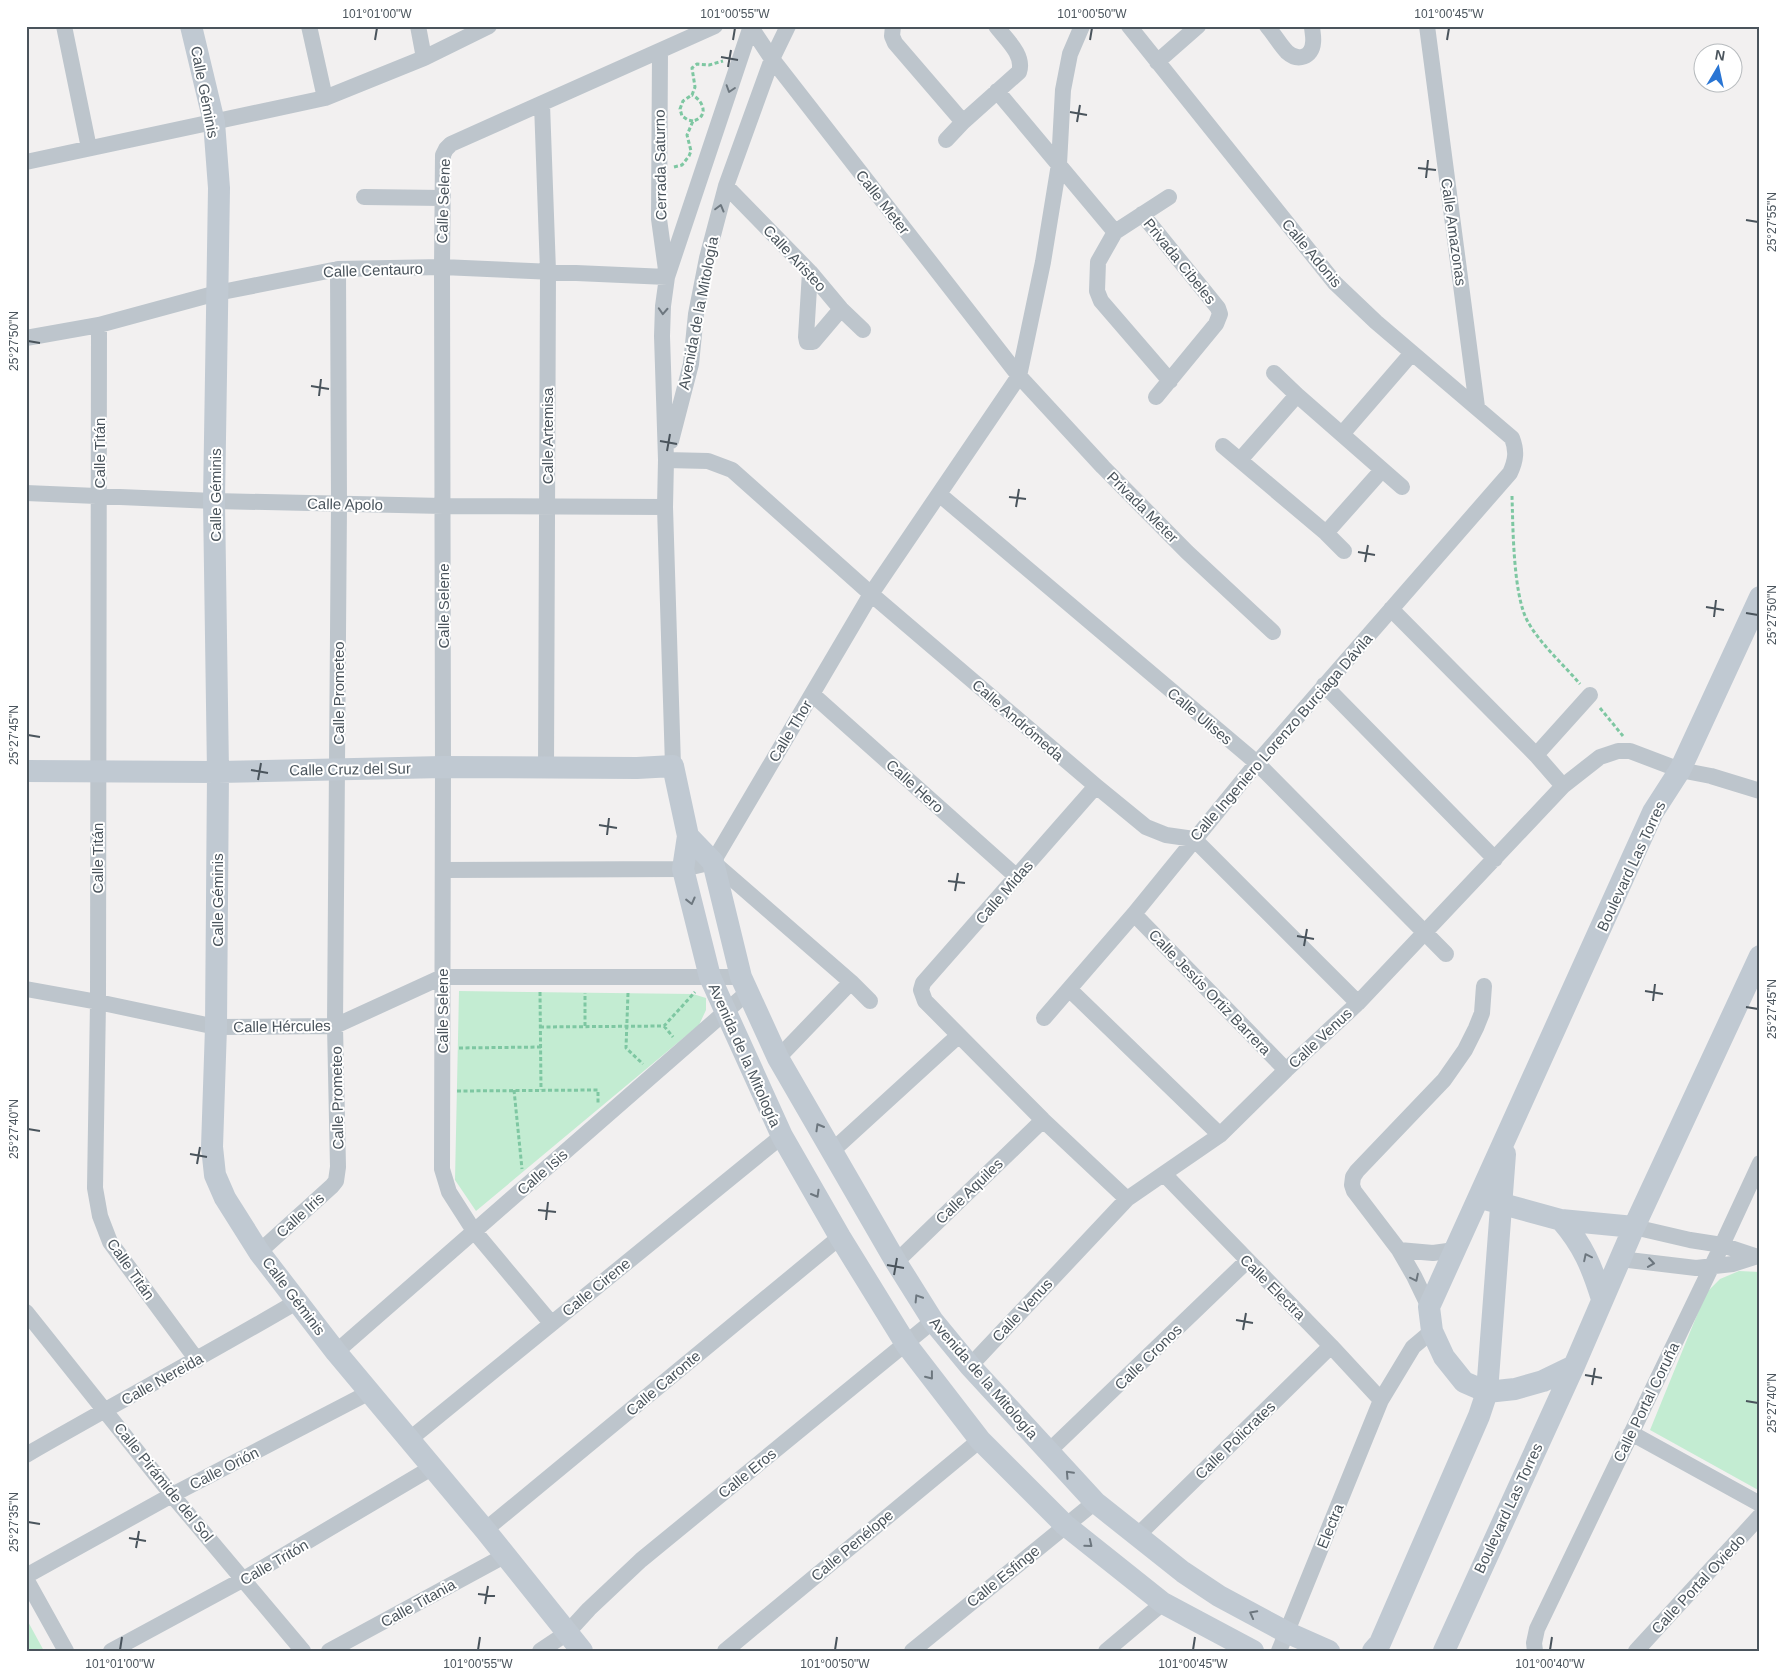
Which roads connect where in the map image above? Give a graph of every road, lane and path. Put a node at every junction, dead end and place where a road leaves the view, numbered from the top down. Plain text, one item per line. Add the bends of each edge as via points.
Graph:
1 (64, 26) edge
2 (191, 26) edge
3 (309, 26) edge
4 (418, 26) edge
5 (488, 26) edge
6 (715, 26) edge
7 (751, 26) edge
8 (788, 26) edge
9 (893, 26) edge
10 (996, 26) edge
11 (1082, 26) edge
12 (1129, 26) edge
13 (1198, 26) edge
14 (1267, 26) edge
15 (1312, 26) edge
16 (1427, 26) edge
17 (660, 52) junction
18 (741, 56) junction
19 (424, 58) junction
20 (772, 59) junction
21 (1158, 62) junction
22 (997, 91) junction
23 (692, 95) junction
24 (325, 98) junction
25 (542, 104) junction
26 (693, 121) junction
27 (214, 122) junction
28 (963, 122) junction
29 (946, 140) dead end
30 (89, 148) junction
31 (26, 162) edge
32 (1059, 164) junction
33 (659, 170) junction
34 (726, 186) junction
35 (1169, 196) dead end
36 (364, 197) dead end
37 (443, 198) junction
38 (1142, 214) junction
39 (1115, 232) junction
40 (442, 267) junction
41 (338, 269) junction
42 (548, 271) junction
43 (810, 272) junction
44 (667, 277) junction
45 (217, 293) junction
46 (841, 309) junction
47 (99, 325) junction
48 (863, 330) dead end
49 (26, 338) edge
50 (1412, 353) junction
51 (1274, 373) dead end
52 (1019, 376) junction
53 (1170, 380) junction
54 (1297, 395) junction
55 (1156, 397) dead end
56 (1477, 407) junction
57 (1342, 434) junction
58 (1223, 446) dead end
59 (1516, 455) joint
60 (666, 460) junction
61 (1240, 460) junction
62 (1382, 470) junction
63 (1510, 473) junction
64 (1402, 486) dead end
65 (26, 493) edge
66 (939, 494) junction
67 (99, 495) junction
68 (214, 501) junction
69 (339, 504) junction
70 (443, 506) junction
71 (665, 507) junction
72 (546, 508) junction
73 (1326, 533) junction
74 (1344, 551) dead end
75 (871, 594) junction
76 (1760, 597) edge
77 (1391, 610) junction
78 (1273, 632) dead end
79 (1324, 685) junction
80 (812, 694) junction
81 (1590, 695) junction
82 (1637, 754) junction
83 (1536, 755) junction
84 (1257, 764) junction
85 (673, 766) junction
86 (443, 767) junction
87 (546, 767) junction
88 (338, 769) junction
89 (1680, 770) junction
90 (26, 771) edge
91 (97, 772) junction
92 (218, 772) junction
93 (1096, 786) junction
94 (1563, 786) junction
95 (1760, 791) edge
96 (688, 836) junction
97 (1194, 838) junction
98 (1494, 859) junction
99 (713, 862) junction
100 (683, 869) junction
101 (443, 870) junction
102 (1017, 878) junction
103 (1134, 914) junction
104 (1424, 932) junction
105 (1446, 954) dead end
106 (1760, 956) edge
107 (442, 977) junction
108 (540, 977) junction
109 (585, 977) junction
110 (629, 977) junction
111 (710, 977) junction
112 (851, 982) junction
113 (745, 985) junction
114 (1484, 986) dead end
115 (26, 989) edge
116 (1069, 989) junction
117 (870, 1001) dead end
118 (98, 1002) junction
119 (1358, 1002) junction
120 (726, 1012) junction
121 (1044, 1018) dead end
122 (335, 1026) junction
123 (585, 1026) junction
124 (627, 1026) junction
125 (216, 1027) junction
126 (540, 1027) junction
127 (958, 1036) junction
128 (441, 1048) junction
129 (540, 1048) junction
130 (778, 1058) junction
131 (1286, 1070) junction
132 (654, 1075) junction
133 (514, 1090) junction
134 (542, 1090) junction
135 (441, 1092) junction
136 (1042, 1120) junction
137 (599, 1122) junction
138 (1220, 1135) junction
139 (782, 1136) junction
140 (1507, 1137) junction
141 (832, 1151) junction
142 (1760, 1163) edge
143 (1164, 1174) junction
144 (337, 1177) joint
145 (524, 1188) junction
146 (1480, 1198) junction
147 (1127, 1199) junction
148 (1502, 1204) junction
149 (1561, 1220) junction
150 (1634, 1227) junction
151 (474, 1231) junction
152 (840, 1237) junction
153 (1722, 1245) junction
154 (1399, 1250) junction
155 (1456, 1250) junction
156 (259, 1252) junction
157 (1757, 1257) edge
158 (1620, 1259) junction
159 (896, 1262) junction
160 (1247, 1262) junction
161 (1710, 1268) junction
162 (1602, 1299) junction
163 (298, 1301) junction
164 (1429, 1307) junction
165 (26, 1312) edge
166 (933, 1321) junction
167 (551, 1323) junction
168 (1432, 1331) junction
169 (32, 1332) edge
170 (906, 1344) junction
171 (1331, 1346) junction
172 (336, 1352) junction
173 (197, 1360) junction
174 (970, 1366) junction
175 (1574, 1366) junction
176 (370, 1392) junction
177 (1487, 1392) junction
178 (1381, 1400) junction
179 (105, 1410) junction
180 (1631, 1433) junction
181 (410, 1439) junction
182 (980, 1440) junction
183 (1048, 1452) junction
184 (26, 1455) edge
185 (433, 1467) junction
186 (172, 1495) junction
187 (1095, 1502) junction
188 (1760, 1504) edge
189 (1760, 1516) edge
190 (1065, 1525) junction
191 (486, 1530) junction
192 (1138, 1535) junction
193 (506, 1555) junction
194 (26, 1578) edge
195 (244, 1580) junction
196 (1163, 1603) junction
197 (568, 1633) junction
198 (1282, 1641) edge
199 (1442, 1647) edge
200 (1535, 1647) edge
201 (66, 1651) edge
202 (111, 1651) edge
203 (303, 1651) edge
204 (329, 1651) edge
205 (540, 1651) edge
206 (582, 1651) edge
207 (725, 1651) edge
208 (912, 1651) edge
209 (1106, 1651) edge
210 (1253, 1651) edge
211 (1329, 1651) edge
212 (1373, 1651) edge
213 (1636, 1651) edge

1 - 30 street
2 - 27 street, Calle Géminis
3 - 24 street
4 - 19 street
5 - 19 street
6 - 17 street, Calle Selene
7 - 18 street, Avenida de la Mitología
7 - 20 street, Calle Meter
8 - 20 street, Avenida de la Mitología
9 - 28 street via 892,36 899,48
10 - 22 street via 1021,62 1019,72
11 - 32 street via 1070,54 1063,90
12 - 21 street, Calle Adonis
13 - 21 street
14 - 15 street via 1297,58 1304,58 1310,53
16 - 56 street, Calle Amazonas
17 - 25 street, Calle Selene
17 - 33 street, Cerrada Saturno
18 - 23 path via 709,66 694,65 695,88
18 -> 44 street, Avenida de la Mitología
19 - 24 street
20 - 34 street, Avenida de la Mitología
20 - 52 street, Calle Meter
21 - 50 street, Calle Adonis via 1335,283
22 - 28 street
22 - 32 street
23 - 26 path via 700,100 704,109 700,119
23 - 26 path via 683,101 680,109 685,118
24 - 27 street
25 - 37 street, Calle Selene via 451,144 443,155
25 - 42 street, Calle Artemisa
26 - 33 path via 687,135 691,151 687,161
27 - 30 street
27 - 45 street, Calle Géminis via 219,188
28 - 29 street
30 - 31 street
32 - 39 street
32 - 52 street
33 - 44 street, Cerrada Saturno via 659,219
34 - 43 street, Calle Aristeo
60 -> 34 street, Avenida de la Mitología via 691,364 696,314 707,258
35 - 38 street, Privada Cibeles
36 - 37 street
37 - 40 street, Calle Selene
38 - 39 street, Privada Cibeles
38 - 53 street, Privada Cibeles via 1220,314 1216,324
39 - 53 street, Privada Cibeles via 1098,262 1097,291 1101,301
40 - 41 street, Calle Centauro
40 - 42 street, Calle Centauro
40 - 70 street, Calle Selene
41 - 45 street, Calle Centauro
41 - 69 street, Calle Prometeo
42 - 44 street, Calle Centauro
42 - 72 street, Calle Artemisa
43 - 46 street, Calle Aristeo
43 - 46 street via 807,342 813,342
44 -> 60 street, Avenida de la Mitología via 662,336
45 - 47 street, Calle Centauro
45 - 68 street, Calle Géminis
46 - 48 street, Calle Aristeo
47 - 49 street, Calle Centauro
47 - 67 street, Calle Titán
50 - 56 street, Calle Adonis
50 - 57 street
51 - 54 street
52 - 66 street, Calle Thor
52 - 78 street, Privada Meter via 1166,531
53 - 55 street, Privada Cibeles
54 - 57 street
54 - 61 street
56 - 59 street, Calle Adonis via 1512,438
57 - 62 street
58 - 61 street
59 - 63 street, Calle Ingeniero Lorenzo Burciaga Dávila
60 - 71 street, Avenida de la Mitología
60 - 75 street, Calle Andrómeda via 708,460 732,470
61 - 73 street
62 - 64 street
62 - 73 street
63 - 77 street, Calle Ingeniero Lorenzo Burciaga Dávila
63 - 81 path via 1515,562 1519,595 1527,621
65 - 67 street, Calle Apolo
66 - 75 street, Calle Thor
66 - 84 street, Calle Ulises
67 - 68 street, Calle Apolo
67 - 91 street, Calle Titán
68 - 69 street, Calle Apolo
68 - 92 street, Calle Géminis
69 - 70 street, Calle Apolo
69 - 88 street, Calle Prometeo
70 - 72 street, Calle Apolo
70 - 86 street, Calle Selene
71 - 72 street, Calle Apolo
71 - 85 street, Avenida de la Mitología
72 - 87 street, Calle Artemisa
73 - 74 street
75 - 80 street, Calle Thor
75 - 93 street, Calle Andrómeda
76 - 89 street, Boulevard Las Torres
77 - 79 street, Calle Ingeniero Lorenzo Burciaga Dávila
77 - 83 street
79 - 84 street, Calle Ingeniero Lorenzo Burciaga Dávila
79 - 98 street
80 - 99 street, Calle Thor
80 - 102 street, Calle Hero
81 - 82 path
81 - 83 street
82 - 89 street, Calle Venus
82 - 94 street, Calle Venus via 1630,751 1608,753
83 - 94 street
84 - 97 street, Calle Ingeniero Lorenzo Burciaga Dávila
84 - 104 street, Calle Ulises
85 - 87 street, Calle Cruz del Sur
85 - 96 street, Avenida de la Mitología
86 - 87 street, Calle Cruz del Sur
86 - 88 street, Calle Cruz del Sur
86 - 101 street, Calle Selene
88 - 92 street, Calle Cruz del Sur
88 - 122 street, Calle Prometeo
89 - 95 street, Calle Venus
89 - 140 street, Boulevard Las Torres via 1653,812
90 - 91 street, Calle Cruz del Sur
91 - 92 street, Calle Cruz del Sur
91 - 118 street, Calle Titán
92 - 125 street, Calle Géminis
93 - 97 street, Calle Andrómeda via 1146,827 1166,835
93 - 102 street, Calle Midas
94 - 98 street, Calle Venus
96 - 99 street
96 - 100 street, Avenida de la Mitología
97 - 103 street, Calle Ingeniero Lorenzo Burciaga Dávila
97 - 119 street
98 - 104 street, Calle Venus
99 - 100 street
99 - 112 street
99 - 113 street, Avenida de la Mitología
100 - 101 street
100 -> 111 street, Avenida de la Mitología
101 - 107 street, Calle Selene
102 - 127 street, Calle Midas via 923,983 921,990 925,1001
103 - 116 street, Calle Ingeniero Lorenzo Burciaga Dávila
103 - 131 street, Calle Jesús Ortiz Barrera
104 - 105 street, Calle Ulises
104 - 119 street, Calle Venus
106 - 150 street, Boulevard Las Torres
107 - 108 street, Calle Hércules
107 - 122 street, Calle Hércules
107 - 128 street, Calle Selene
108 - 109 street, Calle Hércules
108 - 126 path
109 - 110 street, Calle Hércules
109 - 123 path
110 - 111 street, Calle Hércules
110 - 124 path
111 - 113 street, Calle Hércules
111 - 120 street, Avenida de la Mitología
111 - 124 path via 664,1026
112 - 117 street
112 - 130 street
113 - 120 street, Calle Isis
113 - 130 street, Avenida de la Mitología
114 - 154 street via 1482,1013 1465,1050 1444,1080 1353,1177 1354,1191
115 - 118 street, Calle Hércules
116 - 121 street, Calle Ingeniero Lorenzo Burciaga Dávila
116 - 138 street
118 - 125 street, Calle Hércules
118 - 173 street, Calle Titán via 95,1188 100,1216 110,1242
119 - 131 street, Calle Venus
120 - 132 street, Calle Isis
120 - 139 street, Avenida de la Mitología
122 - 125 street, Calle Hércules
122 - 144 street, Calle Prometeo
123 - 124 path
123 - 126 path
124 - 132 path via 626,1048
125 - 156 street, Calle Géminis via 212,1147 215,1175 225,1198
126 - 129 path
127 - 136 street
127 - 141 street
128 - 129 path
128 - 135 street, Calle Selene
129 - 134 path
141 -> 130 street, Avenida de la Mitología
131 - 138 street, Calle Venus
132 - 137 street, Calle Isis
133 - 134 path
133 - 135 path
133 - 145 path
134 - 137 path via 598,1090
135 - 151 street, Calle Selene via 442,1169 449,1192
136 - 147 street
136 - 159 street, Calle Aquiles
137 - 145 street, Calle Isis
138 - 143 street, Calle Venus
139 -> 152 street, Avenida de la Mitología
139 - 167 street, Calle Cirene
140 - 146 street, Boulevard Las Torres
140 - 148 street, Boulevard Las Torres
141 - 159 street, Avenida de la Mitología
142 - 153 street, Calle Portal Coruña
143 - 147 street, Calle Venus
143 - 160 street, Calle Electra
144 - 156 street, Calle Iris via 332,1186
145 - 151 street, Calle Isis
146 - 148 street
146 - 155 street, Boulevard Las Torres
147 - 174 street, Calle Venus
148 - 149 street
148 - 177 street, Boulevard Las Torres
149 - 150 street
162 -> 149 street via 1585,1253
150 - 153 street
150 - 158 street, Boulevard Las Torres
151 - 167 street, Calle Selene
151 - 172 street, Calle Isis
152 - 170 street, Avenida de la Mitología
152 - 191 street, Calle Caronte
153 - 157 street
153 - 161 street, Calle Portal Coruña
154 - 155 street via 1433,1253
154 -> 164 street
155 - 164 street, Boulevard Las Torres
156 - 163 street, Calle Géminis
157 - 161 street
158 -> 161 street
158 - 162 street, Boulevard Las Torres
166 -> 159 street, Avenida de la Mitología
160 - 171 street, Calle Electra
160 - 183 street, Calle Cronos
161 - 180 street, Calle Portal Coruña
162 - 175 street, Boulevard Las Torres
163 - 172 street, Calle Géminis
163 - 173 street, Calle Nereida
164 - 168 street
165 - 169 street, Calle Pirámide del Sol
166 - 170 street, Calle Eros
166 - 174 street, Avenida de la Mitología
167 - 181 street, Calle Cirene
168 - 177 street via 1464,1382
168 - 178 street, Electra via 1413,1347
169 - 179 street, Calle Pirámide del Sol
170 -> 182 street, Avenida de la Mitología
170 - 197 street, Calle Eros via 641,1560
171 - 178 street, Calle Electra
171 - 192 street, Calle Policrates
172 - 176 street, Calle Géminis
173 - 179 street, Calle Nereida
174 - 183 street, Avenida de la Mitología
175 - 177 street via 1543,1382
175 - 199 street, Boulevard Las Torres
176 - 181 street, Calle Géminis
176 - 186 street, Calle Orión
177 - 212 street, Boulevard Las Torres via 1380,1643
178 - 198 street, Electra
179 - 184 street, Calle Nereida
179 - 186 street, Calle Pirámide del Sol
180 - 188 street
180 - 200 street, Calle Portal Coruña via 1537,1629
181 - 185 street, Calle Géminis
182 - 190 street, Avenida de la Mitología
182 - 207 street, Calle Penélope
187 -> 183 street, Avenida de la Mitología
185 - 191 street, Calle Géminis
185 - 195 street, Calle Tritón
186 - 194 street, Calle Orión
186 - 195 street, Calle Pirámide del Sol
187 - 190 street, Calle Esfinge
187 - 192 street, Avenida de la Mitología
189 - 213 street, Calle Portal Oviedo
190 -> 196 street, Avenida de la Mitología
190 - 208 street, Calle Esfinge
191 - 193 street, Calle Géminis
198 -> 192 street, Avenida de la Mitología via 1183,1572
193 - 197 street, Calle Géminis
193 - 204 street, Calle Titania
194 - 201 street
195 - 202 street, Calle Tritón
195 - 203 street, Calle Pirámide del Sol
196 - 209 street
196 - 210 street, Avenida de la Mitología
197 - 205 street, Calle Eros
197 - 206 street, Calle Géminis
198 - 211 street, Avenida de la Mitología

